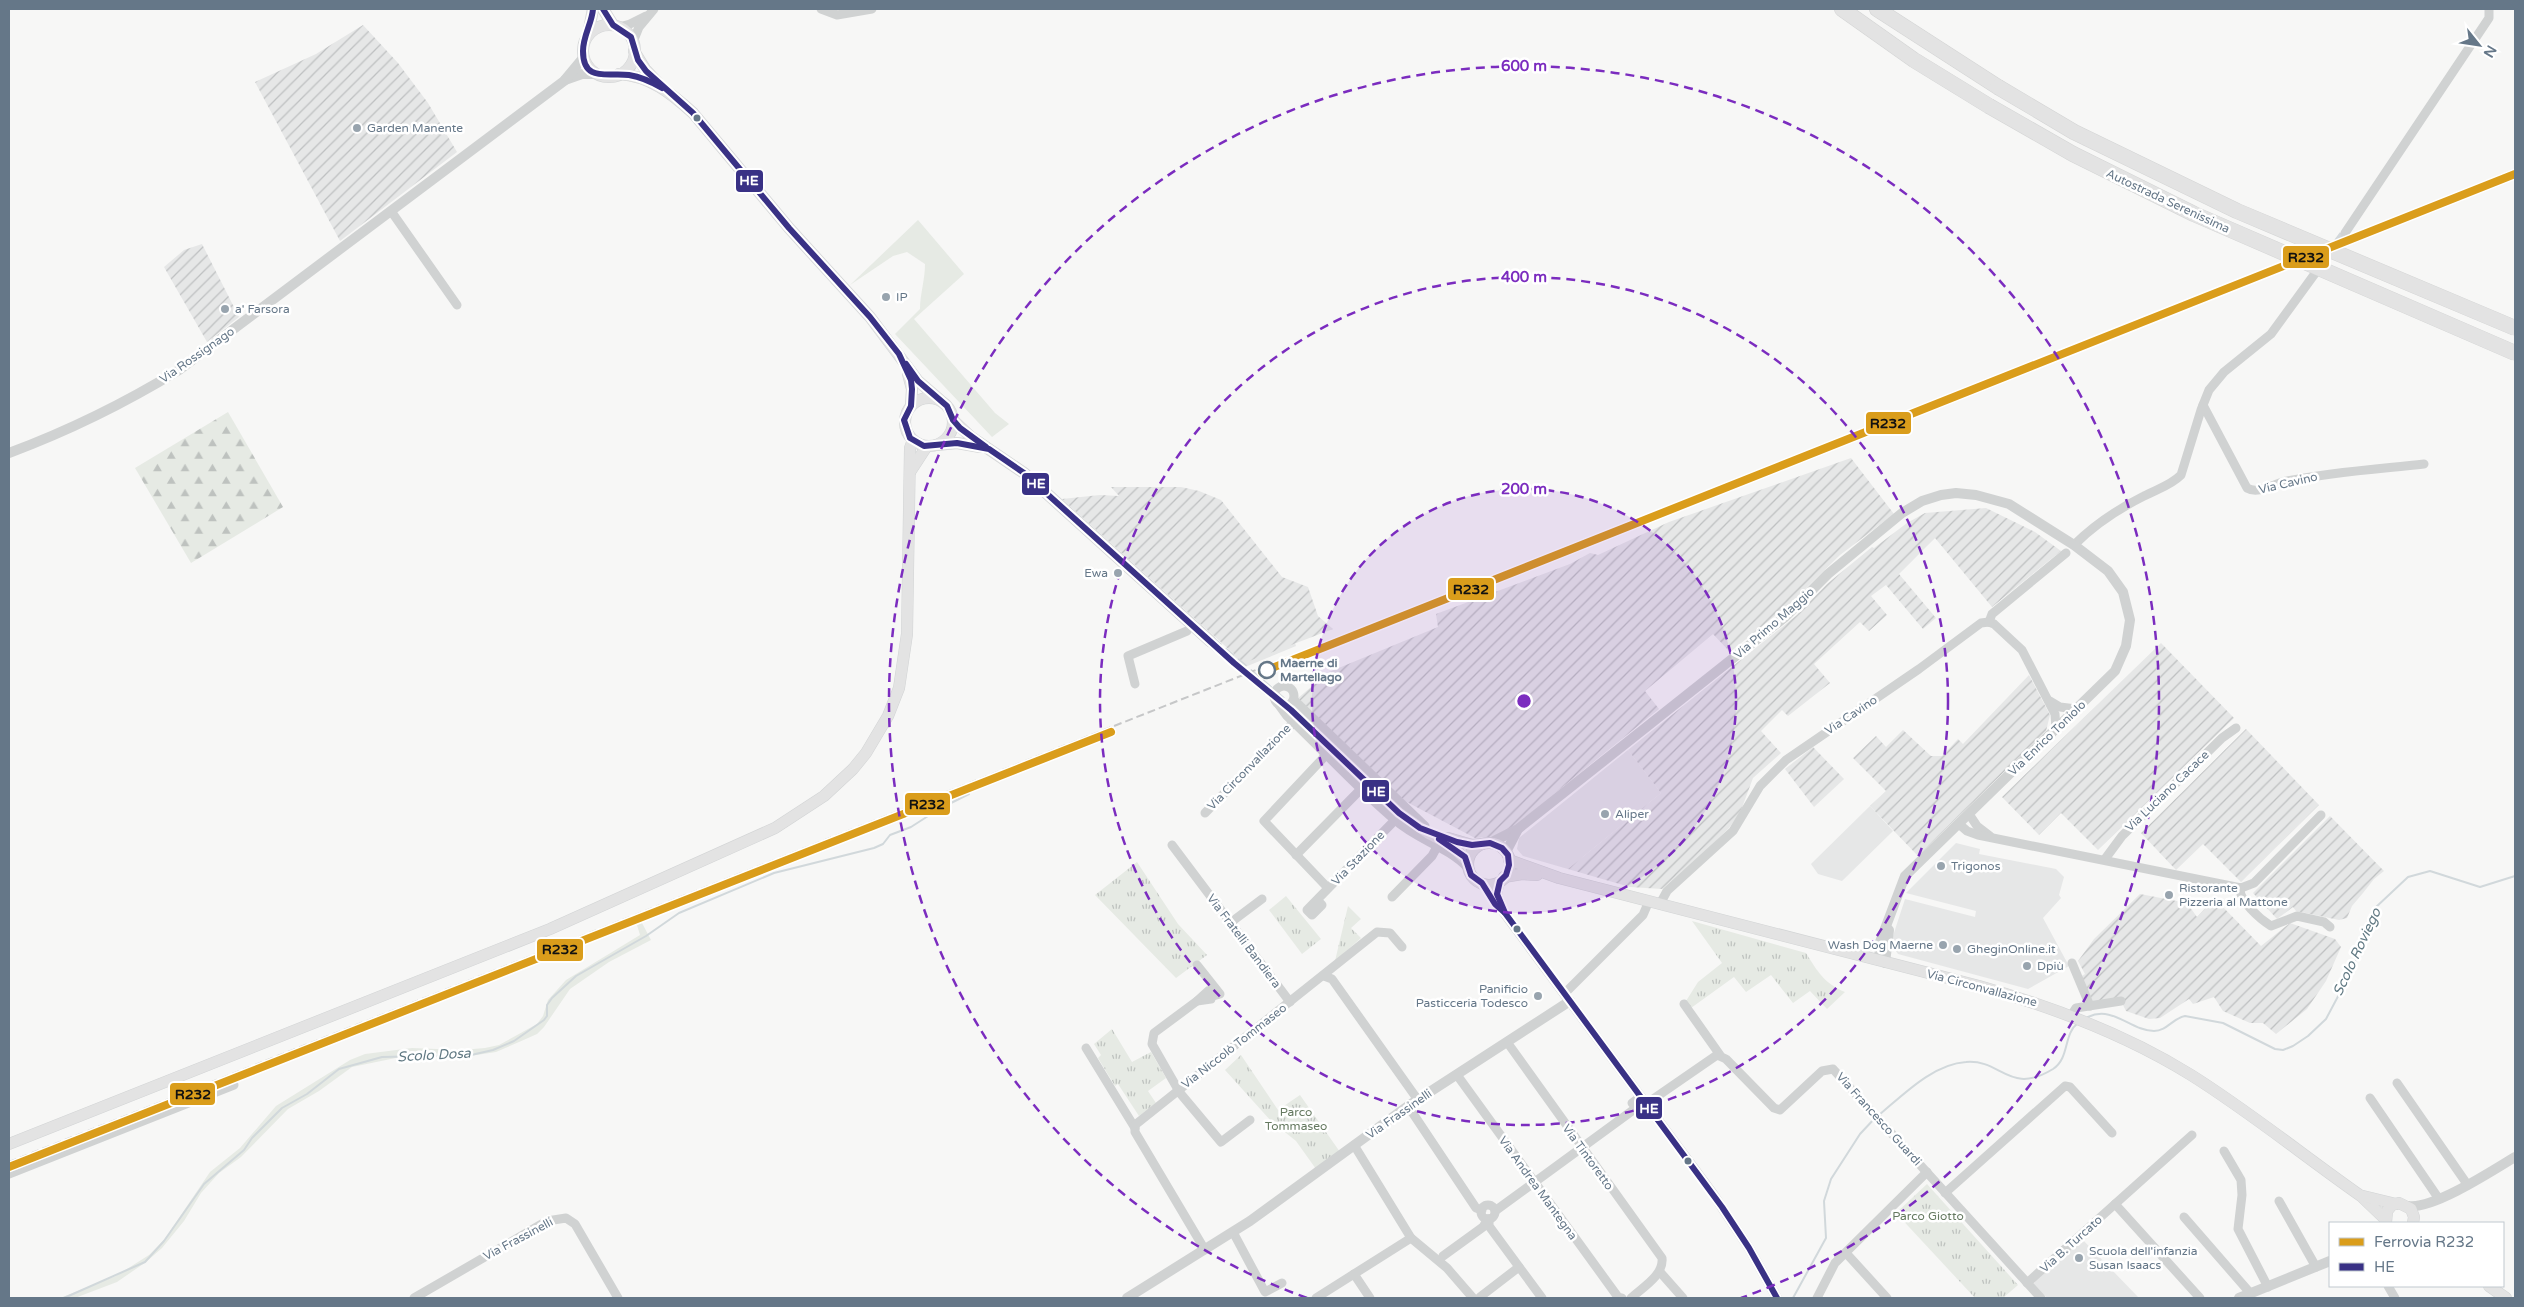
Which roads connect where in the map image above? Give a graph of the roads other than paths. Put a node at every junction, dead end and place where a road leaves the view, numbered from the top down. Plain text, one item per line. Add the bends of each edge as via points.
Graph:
1 (594, 9) edge
2 (603, 9) edge
3 (822, 9) edge
4 (872, 9) edge
5 (1842, 9) edge
6 (1877, 9) edge
7 (2489, 9) edge
8 (652, 11) edge
9 (616, 26) junction
10 (588, 35) junction
11 (634, 46) junction
12 (584, 57) junction
13 (598, 74) junction
14 (619, 74) junction
15 (564, 81) junction
16 (662, 88) junction
17 (392, 211) junction
18 (2345, 233) tunnel mouth
19 (2328, 257) tunnel mouth
20 (457, 305) dead end
21 (2515, 328) edge
22 (2515, 353) edge
23 (899, 354) junction
24 (940, 400) junction
25 (2203, 405) junction
26 (910, 406) junction
27 (953, 420) junction
28 (913, 440) junction
29 (932, 446) junction
30 (989, 450) junction
31 (9, 453) edge
32 (2424, 464) dead end
33 (910, 472) junction
34 (2070, 549) junction
35 (1989, 622) junction
36 (1187, 631) dead end
37 (1210, 641) tunnel mouth
38 (1135, 684) dead end
39 (2050, 701) junction
40 (1280, 705) junction
41 (1292, 705) junction
42 (2076, 709) junction
43 (1294, 722) junction
44 (2236, 728) dead end
45 (2056, 729) junction
46 (1327, 754) junction
47 (1362, 788) junction
48 (1205, 813) dead end
49 (1969, 814) junction
50 (2321, 815) dead end
51 (1395, 820) junction
52 (1959, 824) junction
53 (1518, 829) junction
54 (1425, 830) junction
55 (1992, 837) junction
56 (1486, 843) junction
57 (1172, 845) dead end
58 (1438, 845) junction
59 (1296, 855) junction
60 (1508, 856) junction
61 (2105, 860) junction
62 (1468, 865) junction
63 (1559, 878) junction
64 (1502, 879) junction
65 (1482, 883) junction
66 (1328, 888) junction
67 (2240, 888) junction
68 (1392, 897) dead end
69 (1262, 899) dead end
70 (1317, 900) dead end
71 (1655, 903) junction
72 (1505, 913) junction
73 (1889, 922) junction
74 (1230, 923) junction
75 (2330, 927) dead end
76 (1880, 942) junction
77 (1402, 947) dead end
78 (1864, 957) junction
79 (1882, 962) junction
80 (2072, 963) dead end
81 (1197, 965) dead end
82 (1324, 976) junction
83 (1567, 997) junction
84 (2121, 1001) dead end
85 (1290, 1002) junction
86 (1684, 1004) dead end
87 (2090, 1006) junction
88 (2072, 1017) junction
89 (1507, 1042) junction
90 (1086, 1048) dead end
91 (1720, 1055) junction
92 (1457, 1075) junction
93 (2397, 1083) dead end
94 (234, 1085) dead end
95 (1179, 1090) junction
96 (2370, 1098) dead end
97 (1418, 1100) junction
98 (1643, 1104) junction
99 (1408, 1106) junction
100 (1250, 1120) dead end
101 (1134, 1128) junction
102 (2112, 1133) dead end
103 (2192, 1135) dead end
104 (9, 1144) edge
105 (1354, 1145) junction
106 (1581, 1148) junction
107 (2224, 1151) dead end
108 (2515, 1158) edge
109 (1927, 1172) junction
110 (9, 1174) edge
111 (1534, 1183) junction
112 (2467, 1184) junction
113 (1945, 1193) junction
114 (2361, 1196) junction
115 (2437, 1200) junction
116 (2279, 1201) dead end
117 (2115, 1204) junction
118 (2402, 1205) junction
119 (1482, 1210) junction
120 (1495, 1211) junction
121 (2184, 1217) dead end
122 (1488, 1219) junction
123 (2385, 1222) edge
124 (2413, 1222) edge
125 (1233, 1232) junction
126 (1411, 1238) junction
127 (1205, 1250) junction
128 (1846, 1252) junction
129 (1443, 1256) dead end
130 (2329, 1261) edge
131 (1519, 1267) junction
132 (2316, 1267) junction
133 (1660, 1272) junction
134 (1354, 1274) junction
135 (1282, 1282) dead end
136 (2027, 1283) junction
137 (2268, 1287) junction
138 (2389, 1287) edge
139 (2490, 1287) edge
140 (2251, 1294) junction
141 (1476, 1297) edge
142 (414, 1298) edge
143 (618, 1298) edge
144 (1127, 1298) edge
145 (1316, 1298) edge
146 (1370, 1298) edge
147 (1542, 1298) edge
148 (1622, 1298) edge
149 (1631, 1298) edge
150 (1683, 1298) edge
151 (1777, 1298) edge
152 (1817, 1298) edge
153 (1887, 1298) edge
154 (2041, 1298) edge
155 (2200, 1298) edge
156 (2239, 1298) edge
157 (2395, 1298) edge
158 (2506, 1298) edge

1 - 10 main road
2 - 9 main road
3 - 4 street via 837,14
5 - 22 highway, Autostrada Serenissima, bridge via 1914,60 2073,154 2194,214
6 - 21 highway, Autostrada Serenissima, bridge via 2074,132 2237,211
7 - 18 street via 2490,18
8 - 9 street via 636,22
8 - 11 street
9 - 10 main road via 597,28
9 - 11 main road via 627,33
10 - 12 main road via 583,46
11 - 14 main road via 630,65
11 - 16 main road via 645,69
12 - 13 main road via 587,66
12 - 15 street, Via Rossignago
13 - 14 main road via 608,77
13 - 15 street, Via Rossignago via 582,74
14 - 16 main road
15 - 17 street, Via Rossignago
16 - 23 main road via 693,113
17 - 20 street
17 - 31 street, Via Rossignago via 171,375 60,433
19 - 25 street, Via Cavino via 2271,334 2224,372 2209,390
23 - 24 main road via 918,381
23 - 26 main road via 911,380
24 - 26 main road via 924,398
24 - 27 main road via 949,409
25 - 32 street, Via Cavino via 2251,490 2328,474
25 - 34 street, Via Cavino via 2181,475 2101,522
26 - 28 main road via 904,424
27 - 29 main road via 949,436
27 - 30 main road
28 - 29 main road
28 - 33 main road
29 - 30 main road via 957,443
29 - 33 main road
30 - 37 main road via 1024,473
33 - 104 main road via 907,634 899,688 888,716 866,753 824,796 775,828 550,929
34 - 35 street, Via Cavino via 1992,614
34 - 42 street, Via Enrico Toniolo via 2099,562 2116,581 2128,606 2130,620 2126,646 2115,670
34 - 53 street, Via Primo Maggio via 2008,504 1992,498 1956,493 1922,501 1902,513 1828,574 1785,617
35 - 39 street via 2022,650
35 - 71 street, Via Cavino via 1981,623 1786,760 1760,786 1733,831
36 - 38 street via 1128,656
39 - 42 street via 2060,707
39 - 45 street
40 - 41 street
40 - 41 street via 1274,697 1281,687 1292,690
40 - 43 street, Via Circonvallazione
41 - 54 main road, Via Circonvallazione via 1399,813
42 - 45 street, Via Enrico Toniolo
43 - 46 street, Via Circonvallazione
43 - 48 street, Via Circonvallazione
44 - 61 street, Via Luciano Cacace via 2122,836
45 - 49 street, Via Enrico Toniolo
46 - 47 street, Via Circonvallazione
46 - 59 street via 1264,821
47 - 51 street, Via Circonvallazione
47 - 59 street
49 - 52 street, Via Enrico Toniolo
49 - 55 street via 1981,830
50 - 67 street via 2254,883
51 - 58 street, Via Stazione
51 - 66 street, Via Stazione
52 - 55 street via 1972,833
52 - 73 street, Via Enrico Toniolo via 1905,876
53 - 56 street, Via Primo Maggio
53 - 60 street, Via Primo Maggio via 1510,840
54 - 56 main road, Via Circonvallazione via 1458,842
54 - 62 main road, Via Circonvallazione via 1450,845
55 - 61 street
56 - 60 main road via 1500,846
56 - 62 main road via 1473,850
57 - 74 street, Via Fratelli Bandiera
58 - 62 street, Via Stazione
58 - 68 street via 1432,856
59 - 66 street
60 - 63 main road, Via Circonvallazione
60 - 64 main road via 1509,868
61 - 67 street
62 - 65 main road via 1473,877
63 - 64 main road, Via Circonvallazione via 1530,874
63 - 71 main road, Via Circonvallazione
64 - 65 main road via 1493,884
64 - 72 street via 1497,894
65 - 72 street
66 - 70 street, Via Stazione
67 - 75 street via 2245,901 2270,926 2297,916 2324,922
69 - 74 street
71 - 78 main road, Via Circonvallazione
71 - 83 street, Via Cavino
72 - 83 street
73 - 76 street, Via Enrico Toniolo
73 - 79 street, Via Enrico Toniolo
74 - 85 street, Via Fratelli Bandiera
76 - 78 street, Via Enrico Toniolo
76 - 79 street, Via Enrico Toniolo
77 - 82 street via 1390,933 1377,932
78 - 79 main road, Via Circonvallazione
79 - 88 main road, Via Circonvallazione via 2032,1001
80 - 87 street
81 - 95 street, Via Niccolò Tommaseo via 1220,994 1213,996 1206,992 1152,1036 1152,1044
82 - 85 street
82 - 97 street via 1332,979
83 - 89 street, Via Frassinelli
83 - 98 street
84 - 87 street
85 - 95 street, Via Niccolò Tommaseo
86 - 91 street, Via Francesco Guardi
87 - 88 street via 2076,1008
88 - 114 main road, Via Circonvallazione via 2158,1056 2191,1075
89 - 92 street, Via Frassinelli
89 - 106 street, Via Tintoretto
90 - 101 street
91 - 98 street via 1713,1056
91 - 109 street, Via Francesco Guardi via 1774,1108 1780,1110 1822,1071 1830,1069 1838,1073
92 - 97 street, Via Frassinelli
92 - 111 street, Via Andrea Mantegna
93 - 112 street
94 - 110 street
95 - 100 street, Via Niccolò Tommaseo via 1220,1142
95 - 101 street, Via Niccolò Tommaseo
96 - 115 street
97 - 99 street, Via Frassinelli
98 - 106 street
98 - 151 street via 1722,1207
99 - 105 street, Via Frassinelli
99 - 119 street via 1476,1208
101 - 127 street
102 - 113 street via 2070,1087 2065,1086
103 - 117 street, Via B. Turcato
105 - 125 street, Via Frassinelli
105 - 126 street
106 - 111 street
106 - 133 street, Via Tintoretto via 1662,1258
107 - 137 street via 2241,1180 2238,1229
108 - 112 street
109 - 113 street, Via Francesco Guardi
109 - 128 street
111 - 120 street
111 - 148 street, Via Andrea Mantegna via 1618,1297
112 - 115 street
113 - 136 street, Via Francesco Guardi
114 - 118 main road, Via Circonvallazione
114 - 123 main road, Via Circonvallazione
115 - 118 street via 2419,1207
115 - 124 street
116 - 132 street
117 - 136 street, Via B. Turcato
117 - 155 street
118 - 123 main road via 2387,1211
118 - 124 main road via 2413,1213
119 - 120 street via 1489,1206
119 - 122 street
120 - 122 street
121 - 140 street
122 - 129 street via 1483,1227
122 - 131 street via 1488,1226
125 - 127 street, Via Frassinelli
125 - 135 street via 1265,1292
126 - 134 street
126 - 141 street
127 - 144 street, Via Frassinelli
128 - 152 street via 1835,1263
128 - 153 street
130 - 132 street
131 - 141 street
131 - 147 street
132 - 137 street
133 - 149 street
133 - 150 street
134 - 145 street
134 - 146 street
136 - 154 street, Via Francesco Guardi
137 - 140 street
138 - 157 street
139 - 158 main road
140 - 156 street
142 - 143 street, Via Frassinelli via 547,1221 566,1218 575,1224

